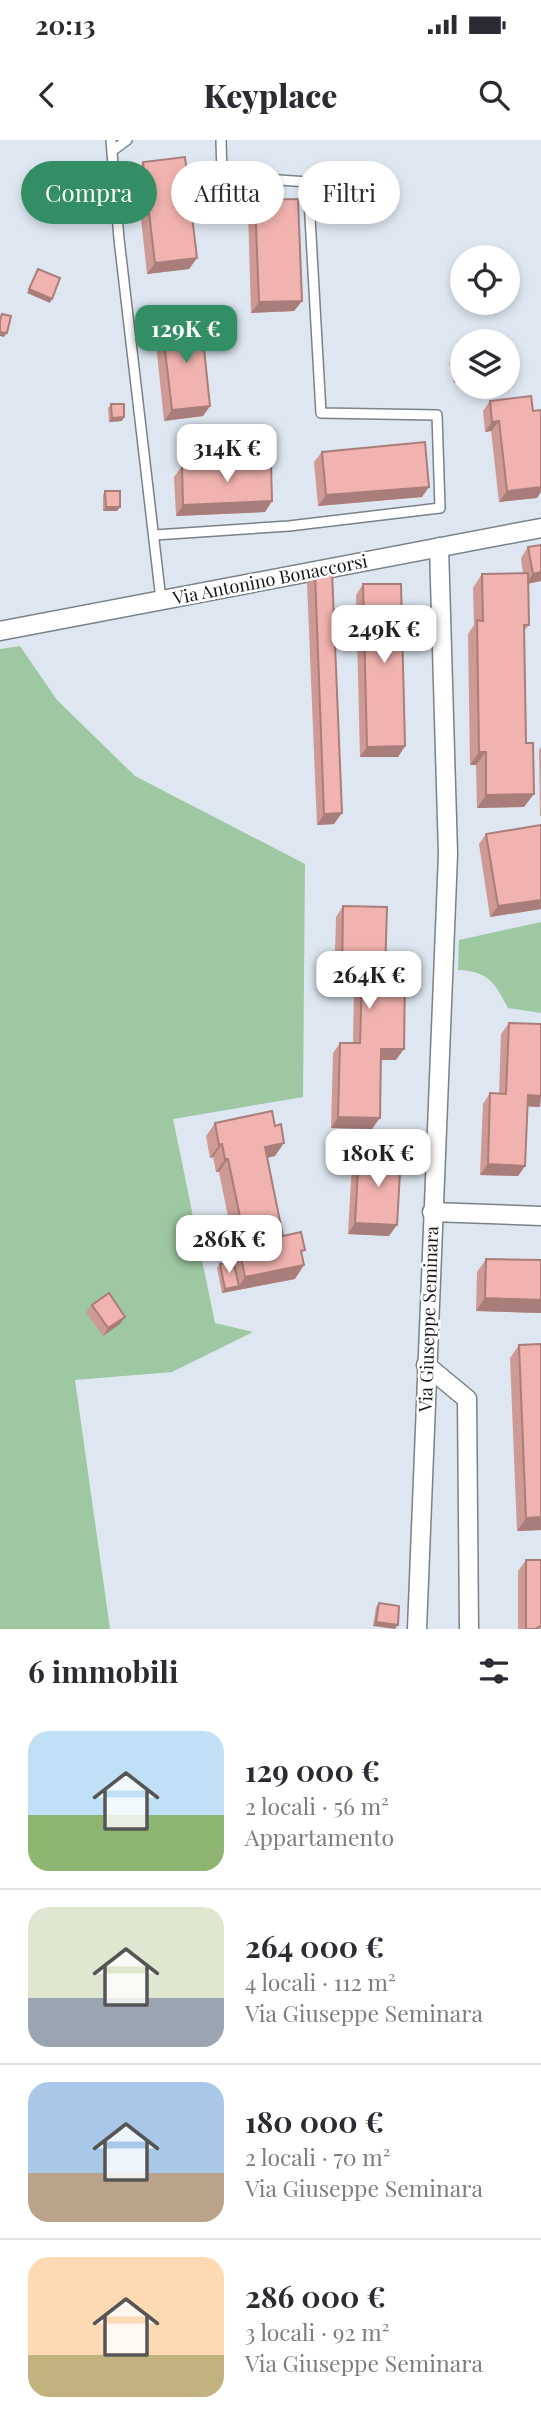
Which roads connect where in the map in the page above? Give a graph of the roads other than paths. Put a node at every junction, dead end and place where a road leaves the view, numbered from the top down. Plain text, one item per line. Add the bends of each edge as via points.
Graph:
1 (111, 140) edge
2 (127, 140) edge
3 (221, 140) edge
4 (112, 151) junction
5 (541, 528) edge
6 (155, 536) junction
7 (439, 547) junction
8 (161, 600) junction
9 (0, 631) edge
10 (432, 1213) junction
11 (541, 1216) edge
12 (426, 1365) junction
13 (417, 1629) edge
14 (469, 1629) edge

1 - 4 lane
2 - 4 lane
3 - 6 lane via 222,176 308,182 321,413 437,415 440,508
4 - 6 lane
5 - 7 street, Via Antonino Bonaccorsi
6 - 8 lane
7 - 8 street, Via Antonino Bonaccorsi
7 - 10 street, Via Giuseppe Seminara via 448,855
8 - 9 street, Via Antonino Bonaccorsi
10 - 11 street
10 - 12 street, Via Giuseppe Seminara
12 - 13 street, Via Giuseppe Seminara
12 - 14 street via 467,1399

